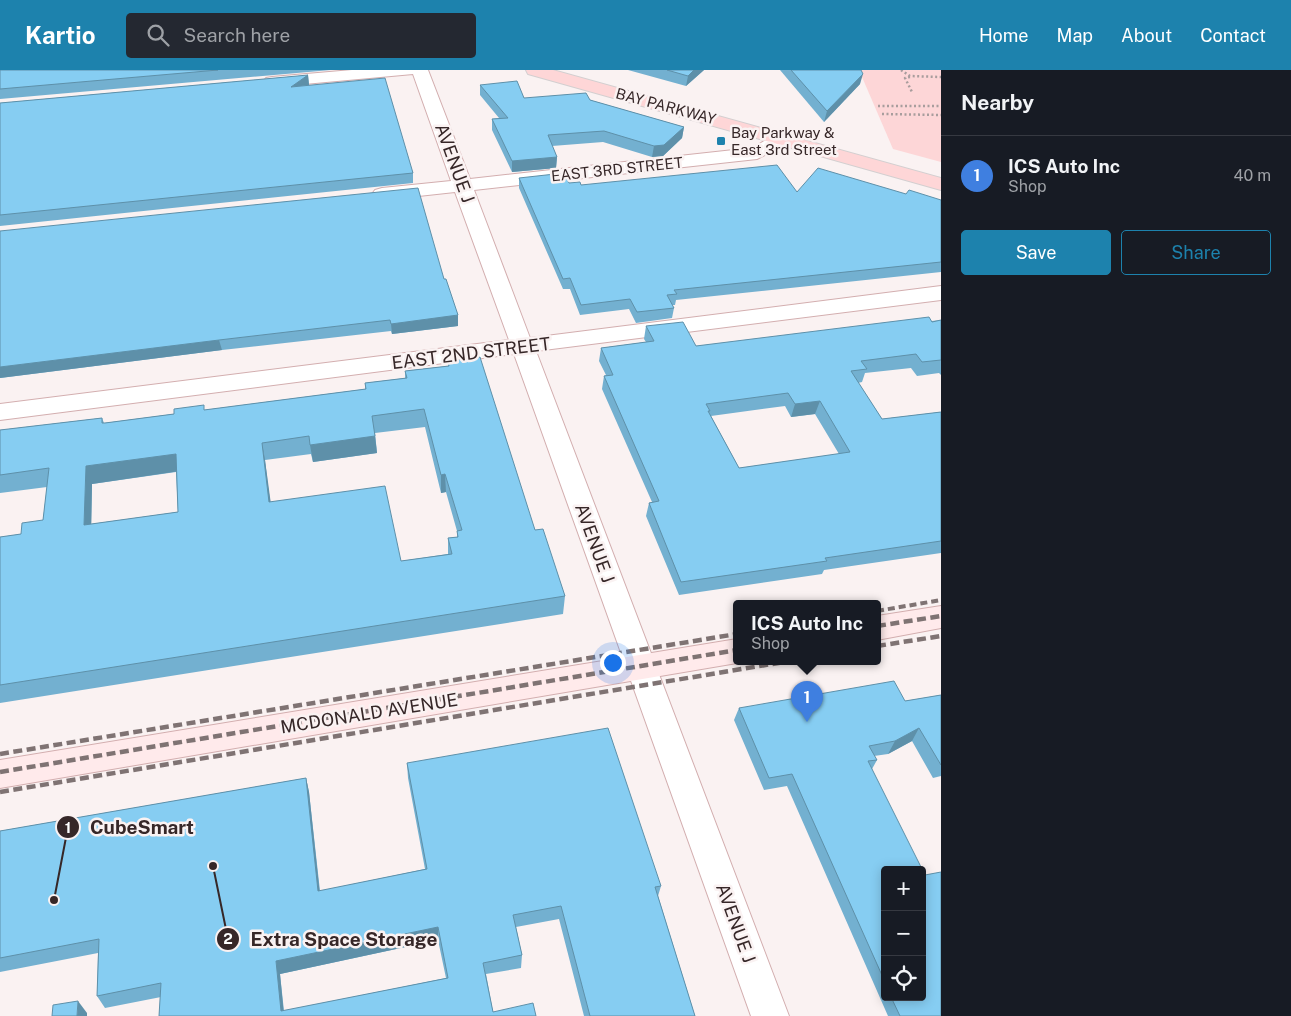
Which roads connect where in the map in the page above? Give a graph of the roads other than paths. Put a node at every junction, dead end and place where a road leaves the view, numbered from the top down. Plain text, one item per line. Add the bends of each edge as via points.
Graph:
1 (410, 70) edge
2 (420, 70) edge
3 (534, 70) edge
4 (255, 84) edge
5 (782, 139) junction
6 (941, 184) edge
7 (463, 186) junction
8 (362, 196) edge
9 (941, 293) edge
10 (523, 346) junction
11 (0, 412) edge
12 (941, 617) edge
13 (881, 627) edge
14 (733, 652) edge
15 (640, 667) junction
16 (0, 774) edge
17 (770, 1016) edge

1 - 4 street
2 - 7 street, AVENUE J
3 - 5 main road, BAY PARKWAY
5 - 6 main road, BAY PARKWAY
5 - 7 street, EAST 3RD STREET via 757,153
7 - 8 street, EAST 3RD STREET
7 - 10 street, AVENUE J
9 - 10 street, EAST 2ND STREET
10 - 11 street, EAST 2ND STREET
10 - 15 street, AVENUE J
12 - 13 main road
14 - 15 main road, MCDONALD AVENUE
15 - 16 main road, MCDONALD AVENUE
15 - 17 street, AVENUE J

